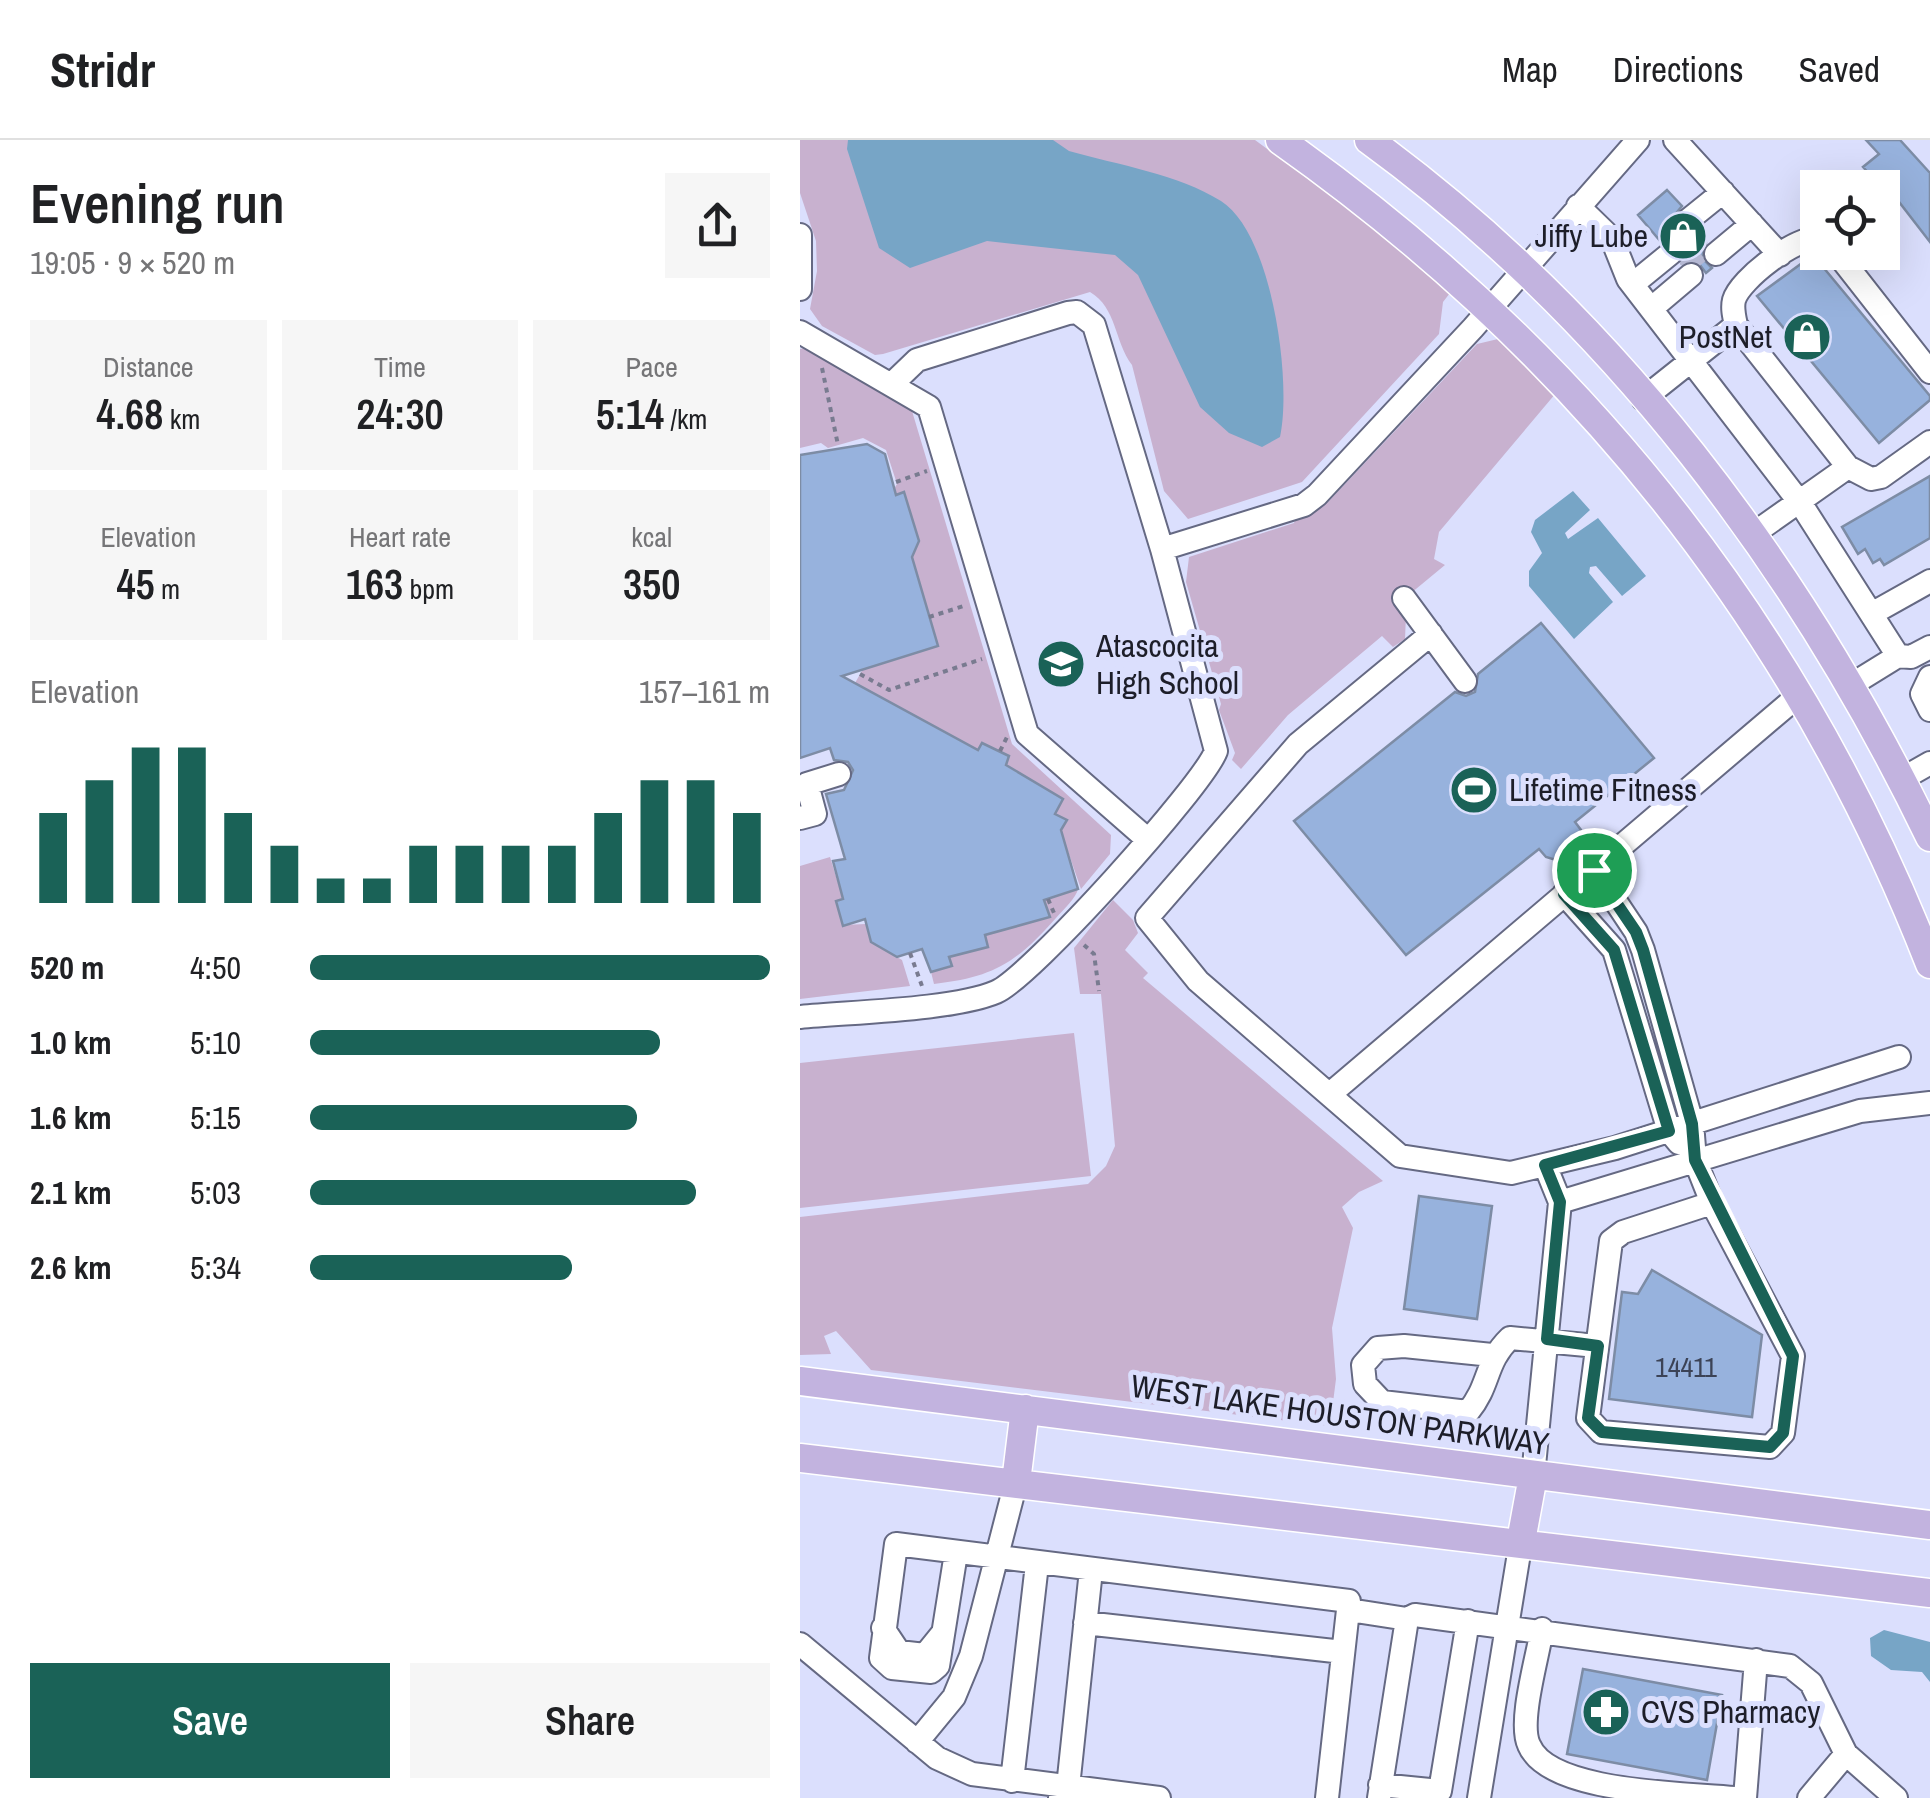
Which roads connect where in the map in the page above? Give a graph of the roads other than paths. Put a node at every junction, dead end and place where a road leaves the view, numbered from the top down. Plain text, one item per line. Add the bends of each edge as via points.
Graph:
1 (1280, 140) edge
2 (1369, 140) edge
3 (1638, 140) edge
4 (1676, 140) edge
5 (1578, 206) junction
6 (1737, 208) junction
7 (800, 235) edge
8 (1800, 240) edge
9 (1780, 255) junction
10 (1523, 268) junction
11 (1850, 270) edge
12 (800, 289) edge
13 (1638, 291) junction
14 (1489, 306) junction
15 (1736, 325) junction
16 (800, 332) edge
17 (1692, 360) junction
18 (1930, 372) edge
19 (892, 384) junction
20 (1643, 399) junction
21 (1930, 442) edge
22 (1848, 468) junction
23 (1802, 504) junction
24 (1753, 534) junction
25 (1162, 548) junction
26 (1930, 582) edge
27 (1404, 598) dead end
28 (1873, 614) junction
29 (1431, 634) junction
30 (1930, 647) edge
31 (1898, 656) junction
32 (1930, 676) edge
33 (1465, 682) dead end
34 (1851, 685) junction
35 (1798, 695) junction
36 (1930, 710) edge
37 (1930, 764) edge
38 (838, 774) dead end
39 (1902, 778) junction
40 (800, 818) edge
41 (1930, 837) edge
42 (1147, 839) junction
43 (1594, 870) junction
44 (1564, 894) junction
45 (1930, 964) edge
46 (800, 1017) edge
47 (1899, 1057) dead end
48 (1330, 1094) junction
49 (1930, 1103) edge
50 (1692, 1124) junction
51 (1669, 1131) junction
52 (1695, 1160) junction
53 (1545, 1165) junction
54 (1560, 1202) junction
55 (1712, 1203) junction
56 (1547, 1339) junction
57 (1598, 1346) junction
58 (1492, 1356) junction
59 (800, 1382) edge
60 (1024, 1408) junction
61 (800, 1458) edge
62 (1533, 1476) junction
63 (1016, 1482) junction
64 (1930, 1526) edge
65 (1521, 1541) junction
66 (956, 1554) junction
67 (996, 1559) junction
68 (1037, 1564) junction
69 (1091, 1570) junction
70 (1930, 1593) edge
71 (1349, 1610) junction
72 (1407, 1619) junction
73 (1468, 1620) junction
74 (1085, 1623) junction
75 (1507, 1624) junction
76 (1542, 1629) junction
77 (800, 1644) edge
78 (1343, 1652) junction
79 (1756, 1660) junction
80 (917, 1742) junction
81 (1846, 1754) junction
82 (1010, 1789) edge
83 (1064, 1792) edge
84 (1380, 1792) edge
85 (1159, 1798) edge
86 (1327, 1798) edge
87 (1479, 1798) edge
88 (1734, 1798) edge
89 (1745, 1798) edge
90 (1809, 1798) edge
91 (1896, 1798) edge

1 - 14 main road
2 - 10 main road
3 - 5 street
4 - 6 street
5 - 10 street
5 - 13 street via 1612,239
6 - 6 street via 1702,238
6 - 9 street
7 - 12 street
8 - 9 street
9 - 15 street via 1736,294
10 - 14 street
10 - 20 main road via 1628,375
11 - 18 street
13 - 13 street via 1677,259
13 - 17 street
14 - 25 street via 1304,505
14 - 35 main road via 1692,534
15 - 17 street
15 - 22 street
16 - 19 street
17 - 20 street
17 - 23 street
19 - 25 street via 917,360 1068,312 1086,317 1100,334
19 - 42 street via 929,407 1027,734
20 - 24 main road
21 - 22 street via 1881,478
22 - 23 street
23 - 24 street
23 - 28 street
24 - 34 main road
25 - 42 street via 1216,751
26 - 28 street
27 - 29 street
28 - 31 street
29 - 33 street
29 - 48 street via 1298,744 1148,918 1198,981
30 - 31 street via 1912,658
31 - 34 street
32 - 36 street via 1922,694
34 - 39 main road
35 - 43 street
35 - 45 main road via 1851,787
37 - 39 street
38 - 40 street via 807,784 815,814
39 - 41 main road
42 - 46 street via 1043,956 1003,988 978,998
43 - 44 street
43 - 50 street via 1636,932
44 - 48 street
44 - 51 street via 1614,950
47 - 50 street
48 - 53 street via 1400,1156 1511,1173
49 - 52 street via 1860,1111
50 - 51 street
50 - 52 street
51 - 52 street
51 - 53 street
52 - 54 street
52 - 55 street
53 - 54 street
54 - 56 street
55 - 57 street via 1611,1241
55 - 57 street via 1793,1356 1783,1433 1770,1447 1602,1432 1588,1418
56 - 57 street
56 - 58 street via 1510,1338
56 - 62 street
58 - 58 street via 1484,1392 1468,1412 1382,1402 1364,1384 1362,1365 1378,1348
59 - 60 main road, WEST LAKE HOUSTON PARKWAY
60 - 62 main road, WEST LAKE HOUSTON PARKWAY
60 - 63 main road
61 - 63 main road
62 - 64 main road, WEST LAKE HOUSTON PARKWAY
62 - 65 main road
63 - 65 main road
63 - 67 street
65 - 70 main road
65 - 75 street
66 - 66 street via 938,1666 930,1672 892,1668 881,1658 896,1544
66 - 67 street
67 - 68 street
67 - 80 street via 954,1697
68 - 69 street
68 - 82 street
69 - 71 street via 1349,1600
69 - 74 street
71 - 72 street
71 - 78 street
72 - 73 street via 1415,1614
72 - 84 street
73 - 75 street
73 - 84 street via 1440,1791
74 - 78 street
74 - 83 street
75 - 76 street
75 - 87 street
76 - 79 street
76 - 88 street via 1527,1719 1528,1744 1540,1761 1592,1784
77 - 80 street
78 - 86 street
79 - 81 street via 1790,1666 1811,1683
79 - 89 street
80 - 82 street via 937,1758
81 - 90 street
81 - 91 street
82 - 83 street
83 - 85 street

